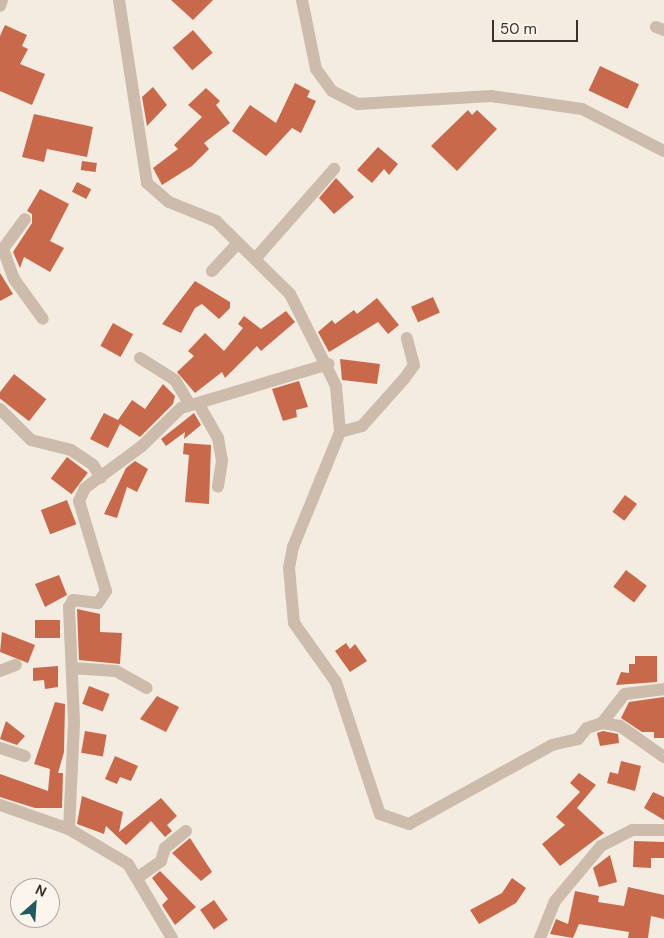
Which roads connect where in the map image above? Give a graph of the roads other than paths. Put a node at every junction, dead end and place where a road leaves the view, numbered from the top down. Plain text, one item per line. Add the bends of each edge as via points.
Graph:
1 (2, 0) edge
2 (119, 0) edge
3 (302, 0) edge
4 (0, 6) edge
5 (664, 151) edge
6 (334, 169) dead end
7 (25, 219) dead end
8 (238, 243) junction
9 (1, 251) edge
10 (255, 259) junction
11 (212, 271) dead end
12 (43, 319) dead end
13 (407, 338) dead end
14 (140, 358) dead end
15 (329, 364) junction
16 (194, 404) junction
17 (0, 409) edge
18 (340, 432) junction
19 (101, 478) junction
20 (218, 487) dead end
21 (16, 665) dead end
22 (72, 668) junction
23 (0, 671) edge
24 (147, 688) dead end
25 (664, 689) edge
26 (602, 723) junction
27 (0, 748) edge
28 (25, 756) dead end
29 (664, 756) edge
30 (0, 805) edge
31 (69, 829) junction
32 (664, 830) edge
33 (186, 831) dead end
34 (137, 878) junction
35 (172, 938) edge
36 (540, 938) edge

1 - 4 street
2 - 8 street via 147,183 170,202 216,220
3 - 5 street via 316,69 332,91 358,104 491,96 582,109
6 - 10 street
7 - 9 street
8 - 10 street
8 - 11 street
9 - 12 street via 14,279
10 - 15 street via 290,294 315,349
13 - 18 street via 414,365 362,426
14 - 16 street via 175,380
15 - 16 street
15 - 18 street via 340,410
16 - 19 street via 181,408
16 - 20 street via 218,438 222,461
17 - 19 street via 31,440 71,450 93,465
18 - 26 street via 293,547 289,568 294,623 336,682 380,814 409,824 552,745 578,739 587,728
19 - 22 street via 85,488 79,501 106,591 98,603 73,600 69,607
21 - 23 street
22 - 24 street via 116,671
22 - 31 street
25 - 26 street via 625,694
26 - 29 street via 620,726
27 - 28 street
30 - 31 street
31 - 34 street via 115,854
32 - 36 street via 633,830 601,846 555,901
33 - 34 street via 165,848 161,861
34 - 35 street

